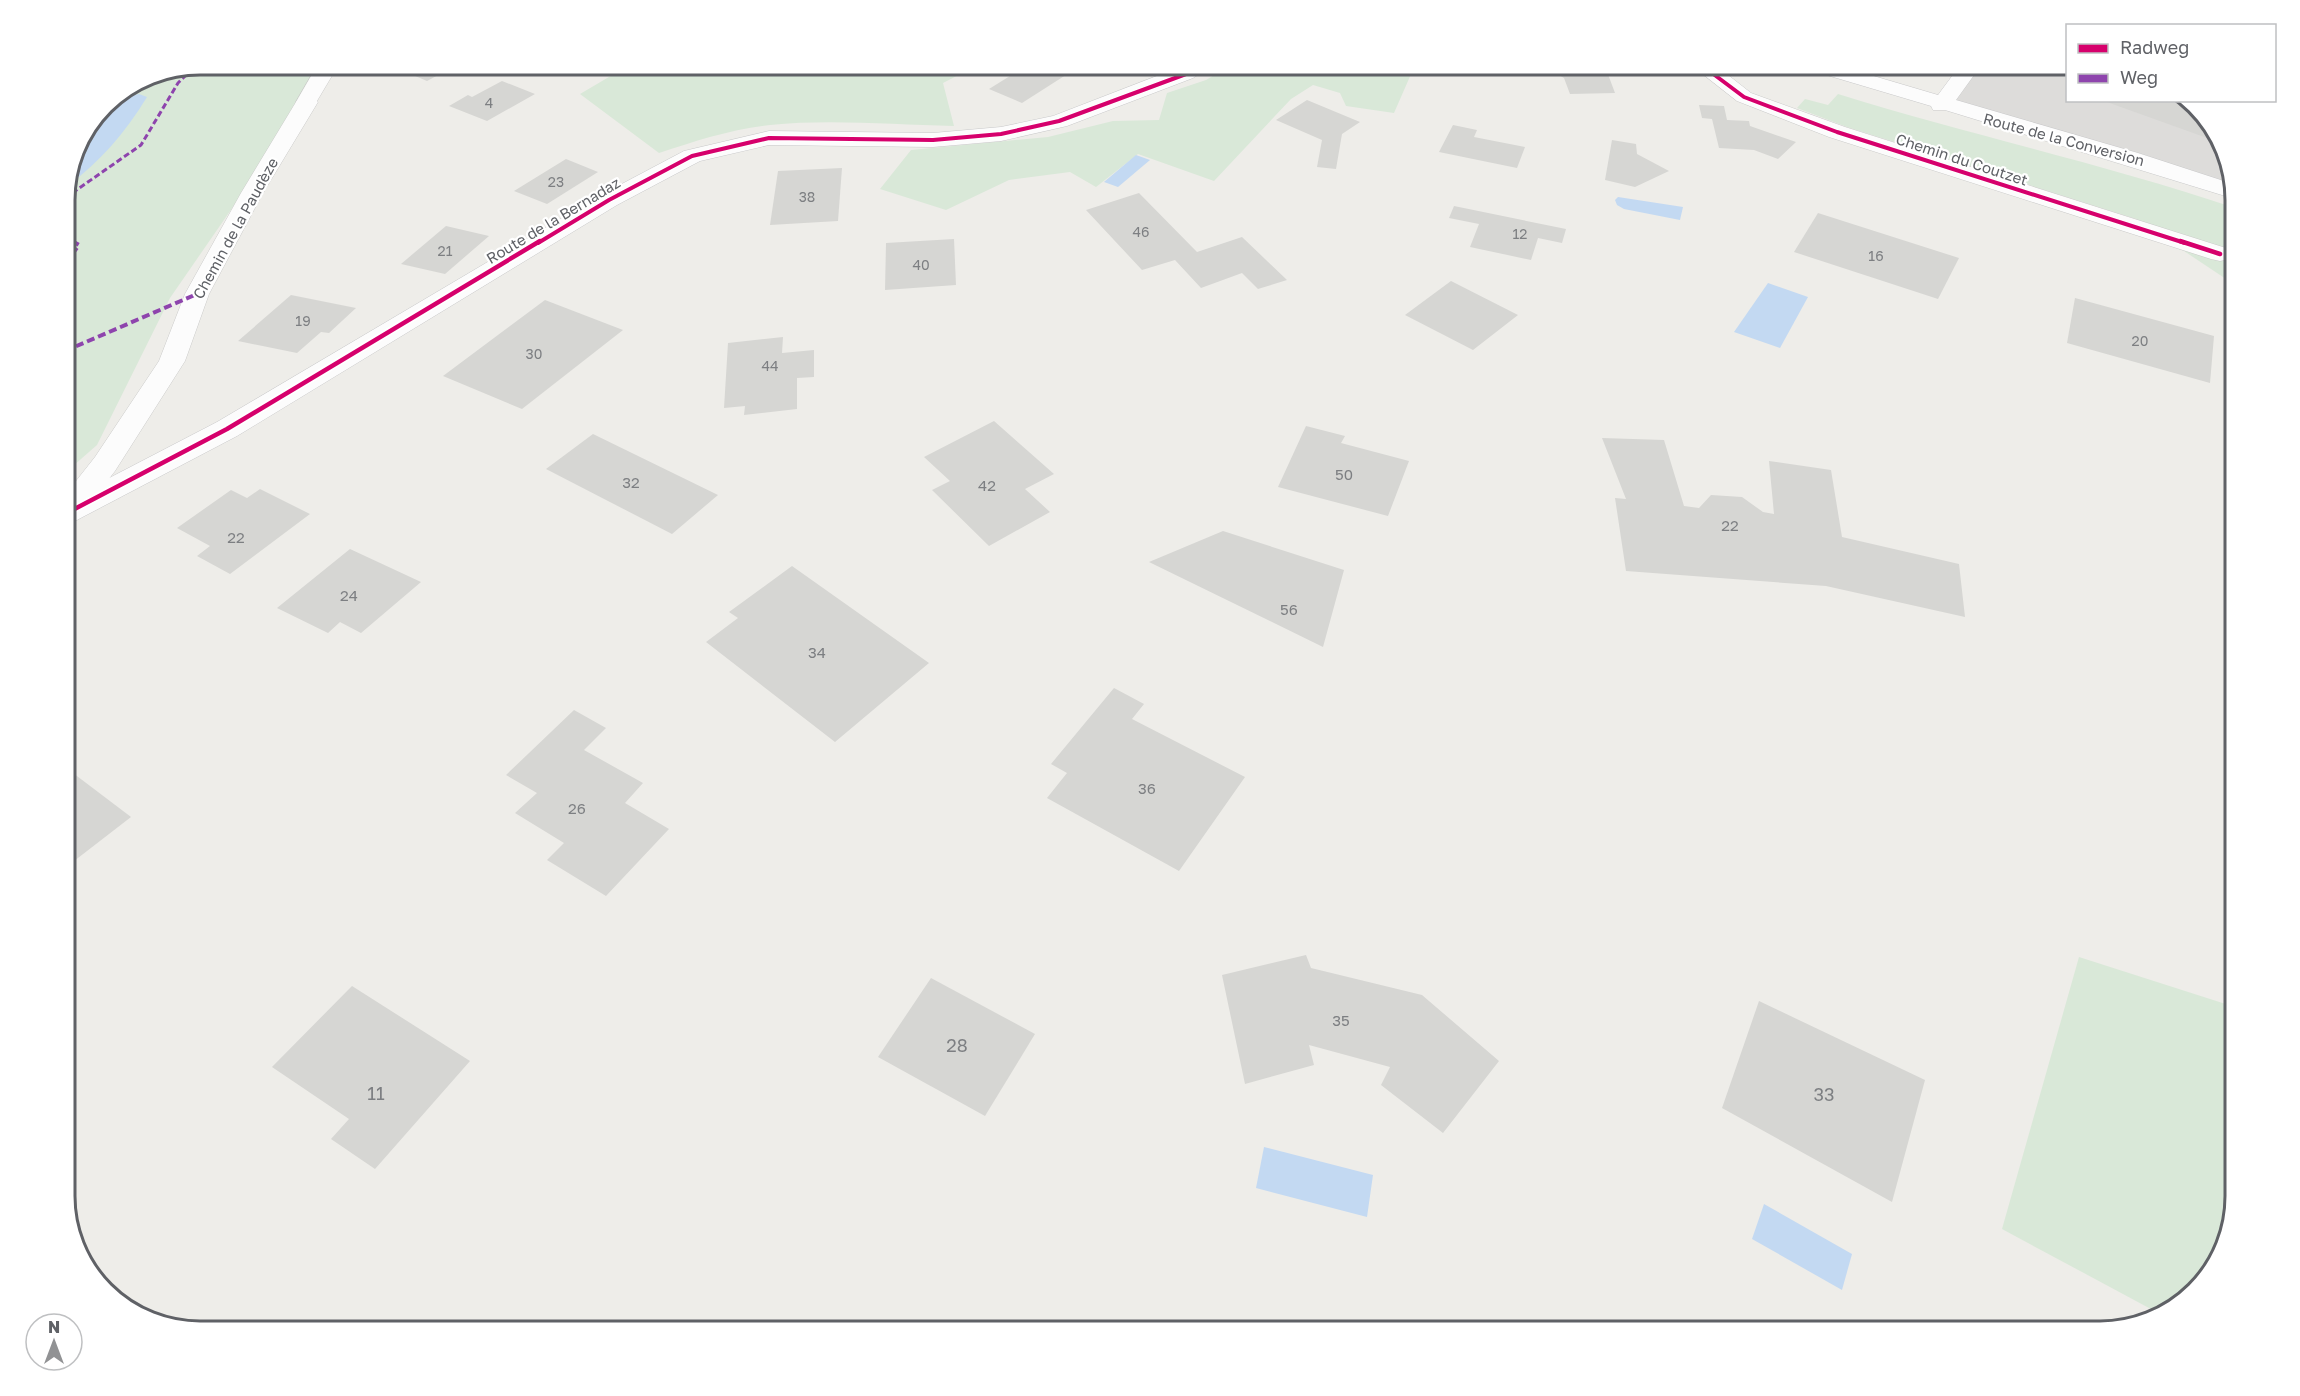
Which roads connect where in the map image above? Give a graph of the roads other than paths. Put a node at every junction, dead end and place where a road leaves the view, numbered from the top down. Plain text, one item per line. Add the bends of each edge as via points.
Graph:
1 (323, 75) edge
2 (1183, 75) edge
3 (1717, 75) edge
4 (1845, 75) edge
5 (1964, 75) edge
6 (1941, 105) junction
7 (2225, 188) edge
8 (2220, 254) dead end
9 (75, 502) edge
10 (75, 508) edge

1 - 9 street, Chemin de la Paudèze via 197,294 172,361 105,464
2 - 10 street, Route de la Bernadaz via 1059,121 1001,134 933,140 769,138 692,156 609,200 227,429
3 - 8 street, Chemin du Coutzet via 1744,97 1837,132
4 - 6 street, Route de la Conversion
5 - 6 street
6 - 7 street, Route de la Conversion via 2163,166

